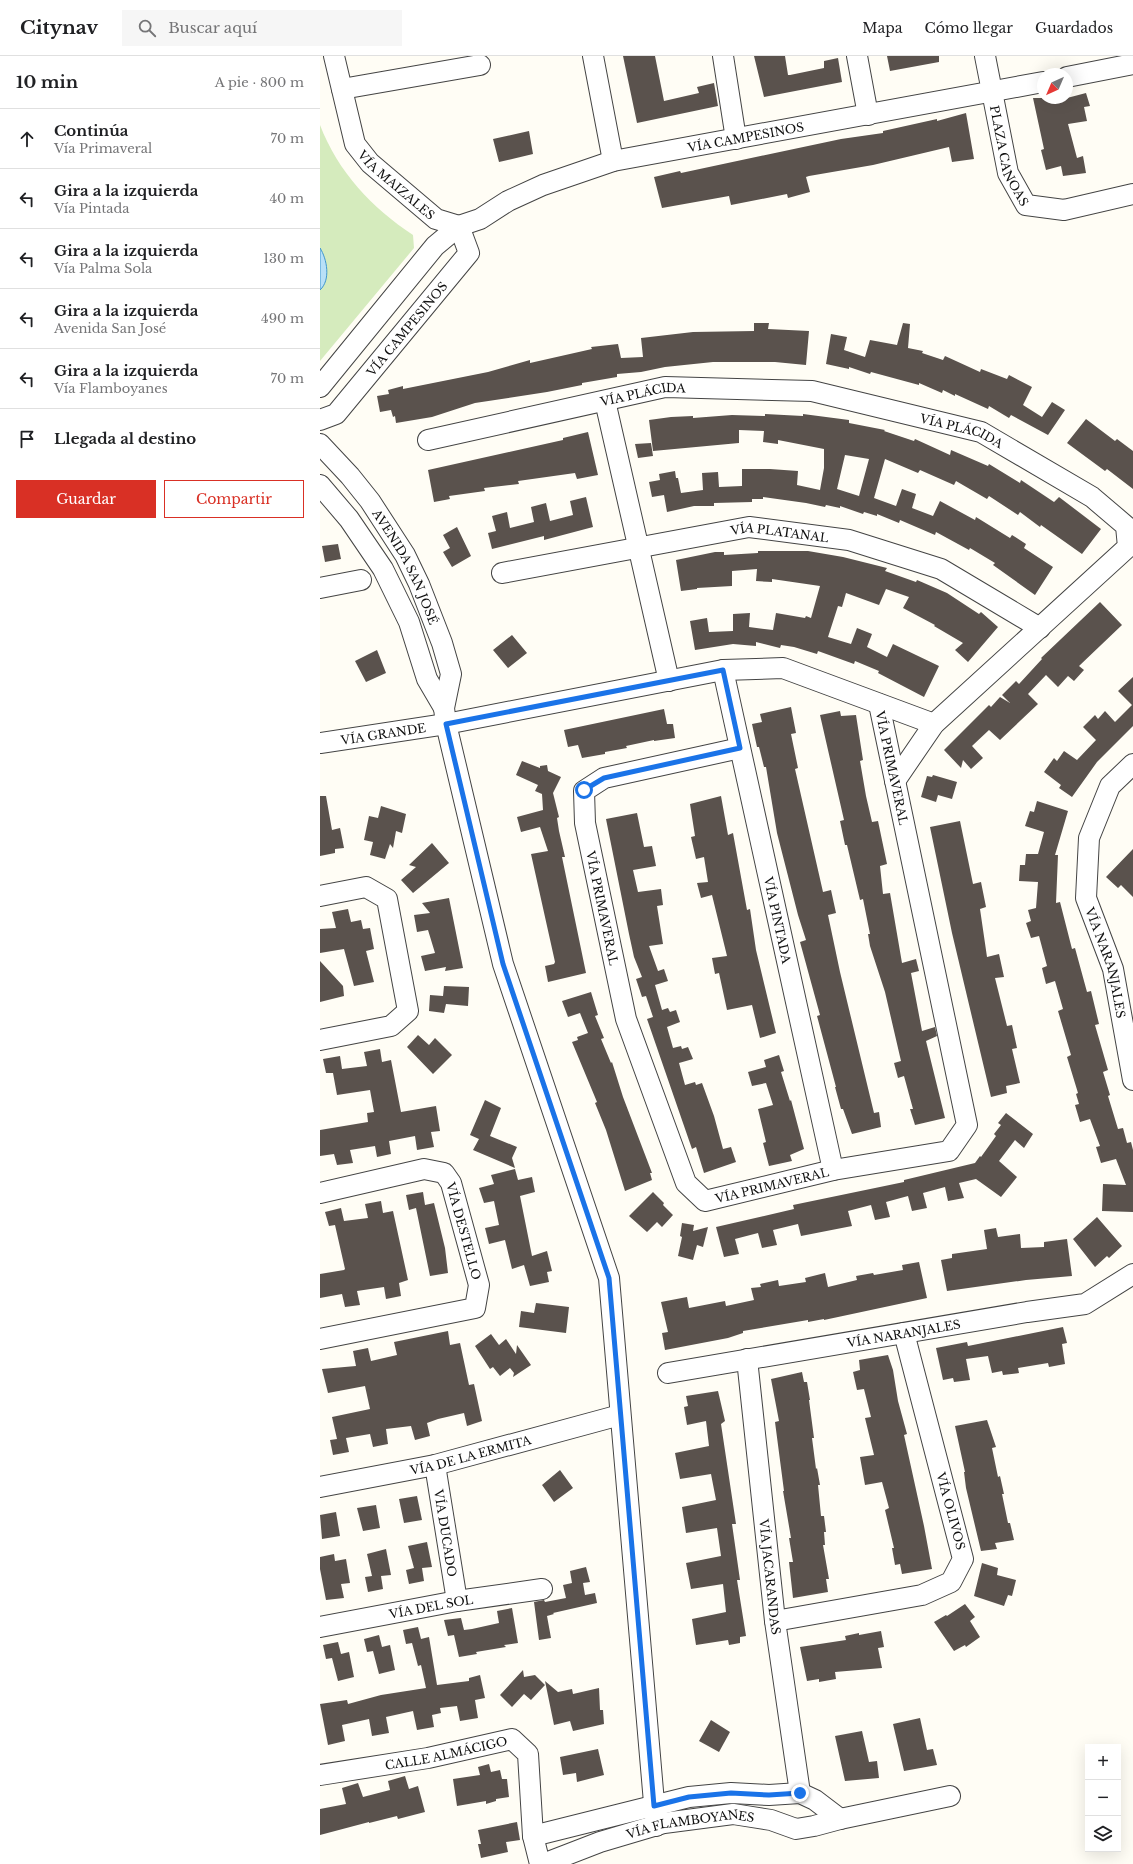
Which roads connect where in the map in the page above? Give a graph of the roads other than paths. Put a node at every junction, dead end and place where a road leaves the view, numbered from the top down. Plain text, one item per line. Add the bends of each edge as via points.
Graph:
1 (334, 56) edge
2 (593, 56) edge
3 (723, 56) edge
4 (857, 56) edge
5 (985, 56) edge
6 (1132, 56) edge
7 (1133, 63) edge
8 (480, 65) dead end
9 (1073, 76) edge
10 (1037, 83) edge
11 (342, 89) junction
12 (992, 92) junction
13 (868, 115) junction
14 (736, 139) junction
15 (614, 161) junction
16 (1133, 194) edge
17 (459, 226) junction
18 (320, 387) edge
19 (605, 401) junction
20 (320, 420) edge
21 (428, 440) dead end
22 (320, 444) edge
23 (320, 485) edge
24 (638, 547) junction
25 (502, 573) dead end
26 (361, 580) dead end
27 (320, 588) edge
28 (1040, 628) junction
29 (723, 670) junction
30 (669, 680) junction
31 (879, 704) junction
32 (445, 716) junction
33 (934, 724) junction
34 (320, 743) edge
35 (740, 748) junction
36 (1133, 764) edge
37 (895, 781) junction
38 (320, 896) edge
39 (320, 1040) edge
40 (1132, 1070) edge
41 (834, 1170) junction
42 (320, 1192) edge
43 (1133, 1274) edge
44 (904, 1333) junction
45 (320, 1339) edge
46 (748, 1359) junction
47 (668, 1373) dead end
48 (620, 1415) junction
49 (435, 1465) junction
50 (320, 1487) edge
51 (542, 1589) dead end
52 (457, 1601) junction
53 (775, 1621) junction
54 (320, 1627) edge
55 (320, 1775) edge
56 (791, 1794) junction
57 (950, 1796) dead end
58 (654, 1806) junction
59 (840, 1819) junction
60 (778, 1822) junction
61 (656, 1826) junction
62 (533, 1836) junction
63 (541, 1864) edge

1 - 11 street, VÍA MAIZALES
2 - 15 street
3 - 14 street
4 - 13 street
5 - 12 street
6 - 7 street
7 - 9 street
8 - 11 street
10 - 12 street, VÍA CAMPESINOS
11 - 17 street, VÍA MAIZALES via 355,144 370,163 436,219
12 - 13 street, VÍA CAMPESINOS
12 - 16 street, PLAZA CANOAS via 1008,173 1026,205 1064,210
13 - 14 street, VÍA CAMPESINOS
14 - 15 street, VÍA CAMPESINOS
15 - 17 street, VÍA CAMPESINOS via 508,200 480,219
17 - 18 street, VÍA CAMPESINOS via 435,246
17 - 20 street, VÍA CAMPESINOS via 469,253 336,414
19 - 21 street, VÍA PLÁCIDA
19 - 24 street
19 - 28 street, VÍA PLÁCIDA via 665,387 812,391 981,432 1092,497 1126,526 1128,547
22 - 32 street, AVENIDA SAN JOSÉ via 370,501 419,584 451,674
23 - 32 street, AVENIDA SAN JOSÉ via 350,519 383,569 408,622 427,679
24 - 25 street, VÍA PLATANAL
24 - 28 street, VÍA PLATANAL via 750,527 849,540 941,569
24 - 30 street
26 - 27 street
28 - 33 street, VÍA PLÁCIDA
29 - 30 street, VÍA GRANDE
29 - 31 street, VÍA GRANDE via 783,668
29 - 35 street, VÍA PINTADA
30 - 32 street, VÍA GRANDE
31 - 33 street, VÍA GRANDE
31 - 37 street, VÍA PRIMAVERAL
32 - 34 street, VÍA GRANDE
32 - 48 street, AVENIDA SAN JOSÉ via 503,964 609,1278
33 - 37 street, VÍA PLÁCIDA
35 - 41 street, VÍA PINTADA
35 - 41 street, VÍA PRIMAVERAL via 604,778 584,790 585,823 626,1019 686,1183 705,1201
36 - 40 street, VÍA NARANJALES via 1110,786 1089,838 1086,898 1113,969
37 - 41 street, VÍA PRIMAVERAL via 967,1125 949,1150
38 - 39 street via 366,887 388,900 408,1011 391,1026
42 - 45 street, VÍA DESTELLO via 424,1169 444,1173 451,1183 479,1285 475,1308
43 - 44 street, VÍA NARANJALES via 1085,1304
44 - 46 street, VÍA NARANJALES
44 - 53 street, VÍA OLIVOS via 963,1559 951,1582 922,1595
46 - 47 street, VÍA NARANJALES
46 - 53 street, VÍA JACARANDAS
48 - 49 street, VÍA DE LA ERMITA
48 - 58 street, AVENIDA SAN JOSÉ
49 - 50 street, VÍA DE LA ERMITA
49 - 52 street, VÍA DUCADO
51 - 52 street, VÍA DEL SOL
52 - 54 street, VÍA DEL SOL
53 - 56 street, VÍA JACARANDAS
55 - 62 street, CALLE ALMÁCIGO via 428,1758 512,1739 528,1754
56 - 58 street, VÍA FLAMBOYANES via 731,1793 689,1797
56 - 59 street, VÍA FLAMBOYANES via 815,1800
56 - 60 street via 776,1812
57 - 59 street, VÍA FLAMBOYANES
58 - 61 street, AVENIDA SAN JOSÉ
58 - 62 street, VÍA FLAMBOYANES
59 - 60 street, VÍA FLAMBOYANES via 796,1829
60 - 61 street, VÍA FLAMBOYANES via 733,1814
61 - 63 street, VÍA FLAMBOYANES via 600,1842
62 - 63 street, CALLE ALMÁCIGO

